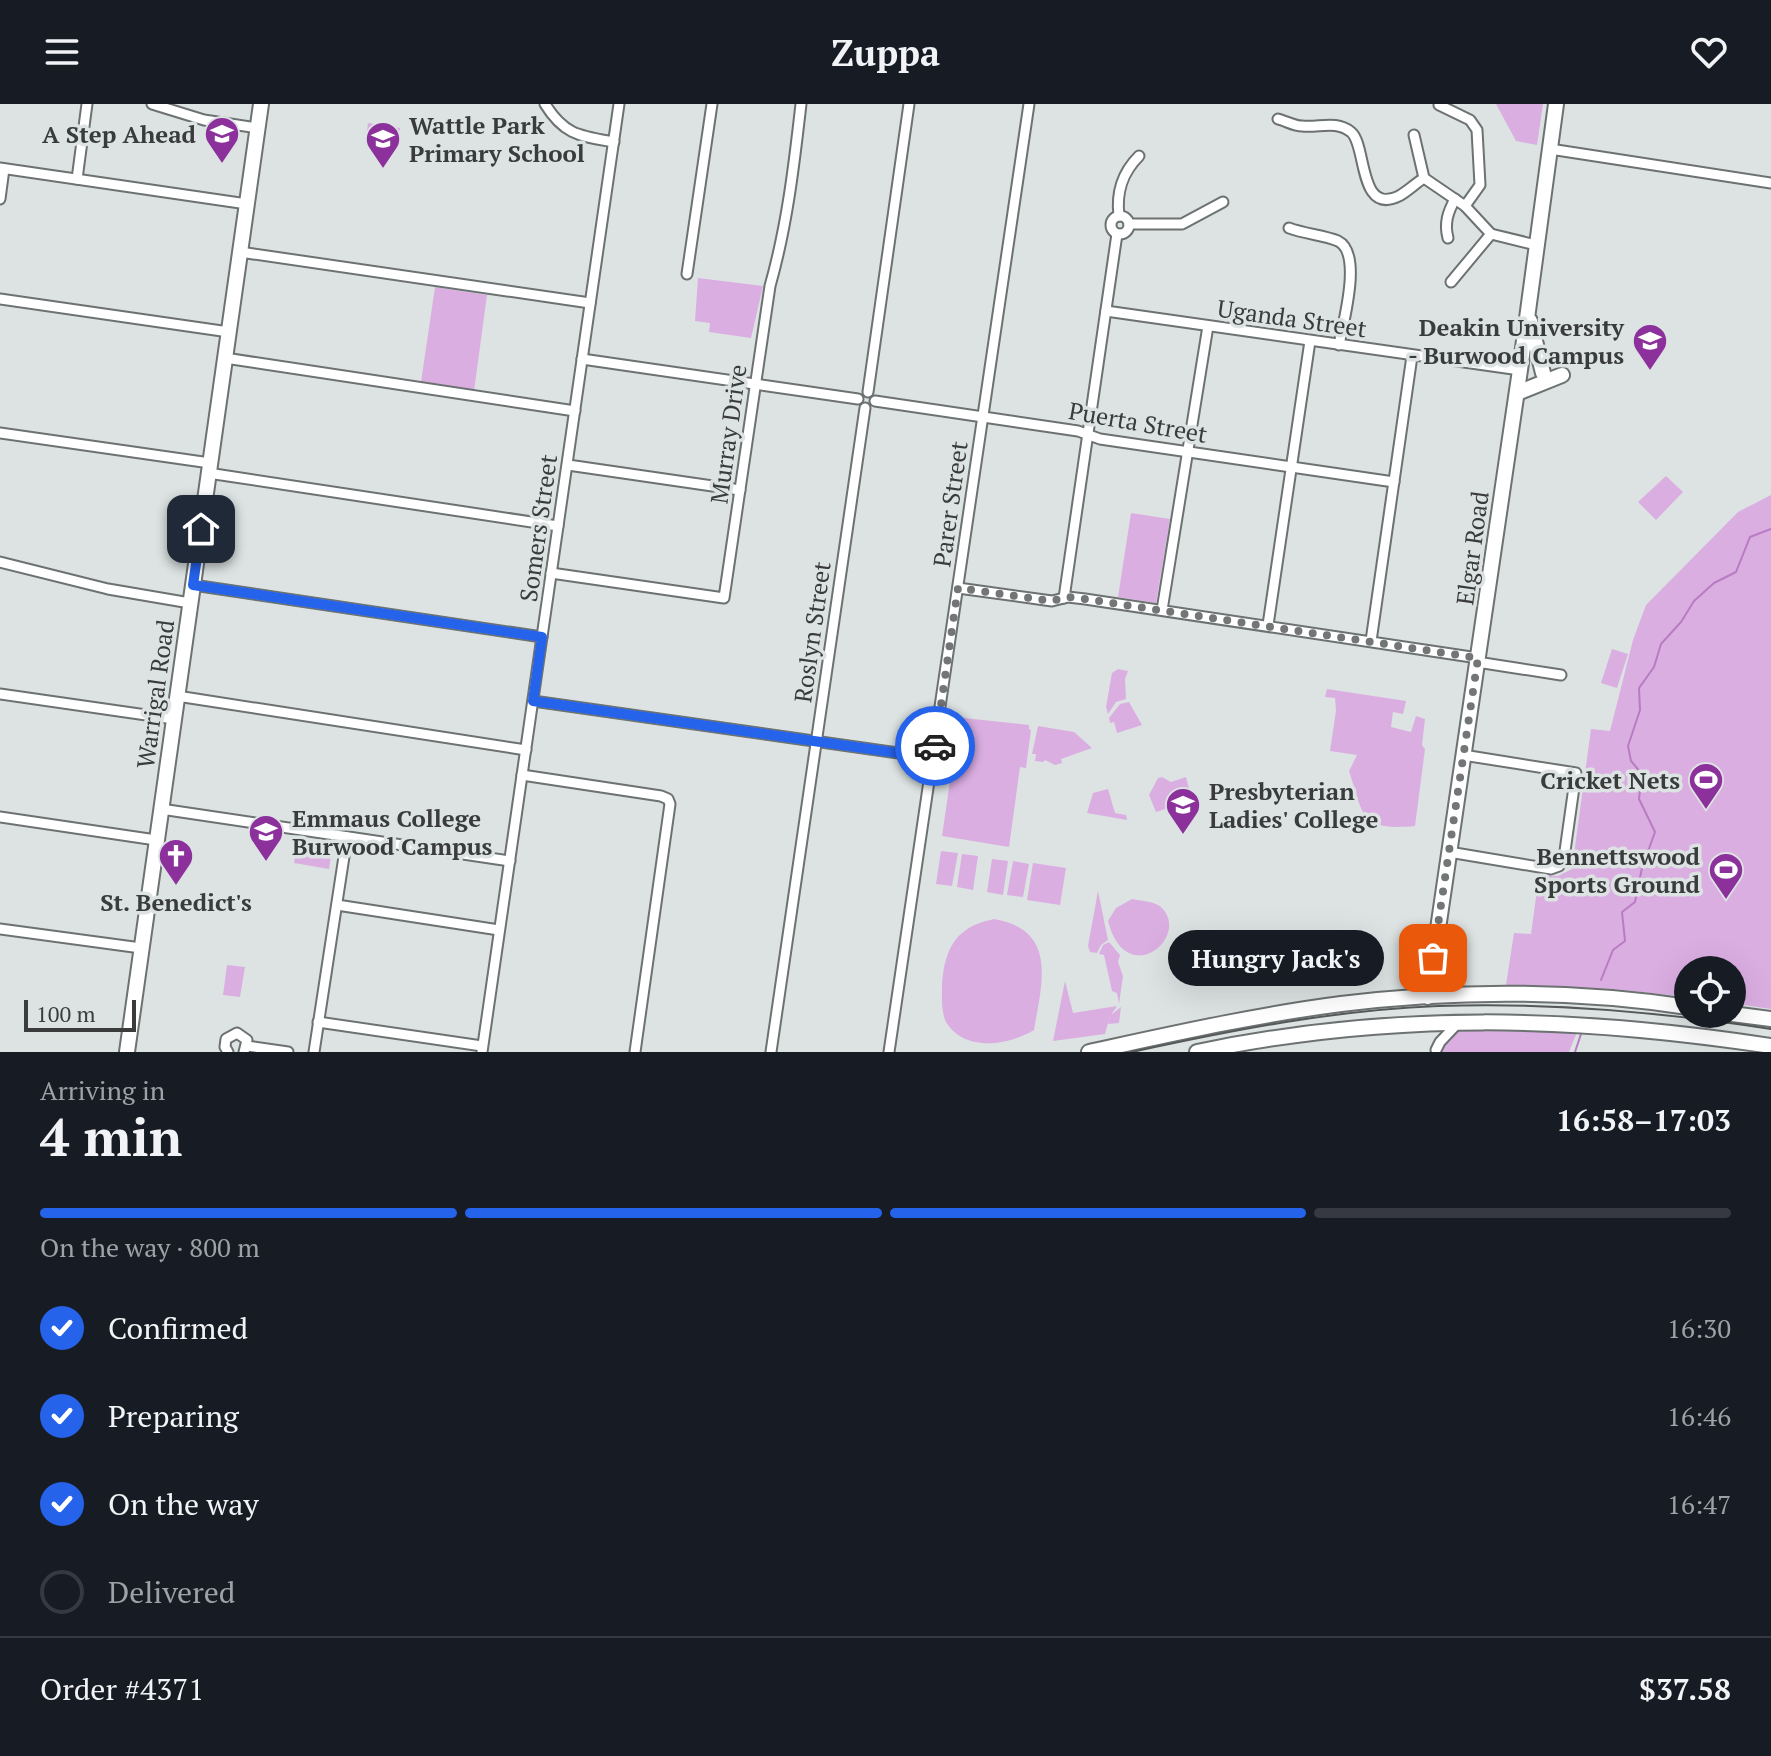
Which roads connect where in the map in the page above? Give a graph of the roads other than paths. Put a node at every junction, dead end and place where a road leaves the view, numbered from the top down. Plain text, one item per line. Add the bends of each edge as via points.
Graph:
1 (87, 104) edge
2 (152, 104) edge
3 (261, 104) edge
4 (545, 104) edge
5 (619, 104) edge
6 (712, 104) edge
7 (801, 104) edge
8 (909, 104) edge
9 (1029, 104) edge
10 (1556, 104) edge
11 (1439, 105) edge
12 (1278, 119) dead end
13 (258, 128) junction
14 (1414, 135) dead end
15 (614, 142) junction
16 (1550, 149) junction
17 (1139, 156) dead end
18 (2, 168) edge
19 (1424, 178) junction
20 (77, 179) junction
21 (1771, 183) edge
22 (0, 199) edge
23 (1455, 199) junction
24 (1223, 202) dead end
25 (247, 204) junction
26 (1465, 206) junction
27 (1119, 216) junction
28 (1129, 224) junction
29 (1289, 228) dead end
30 (1117, 234) junction
31 (1491, 234) junction
32 (1448, 238) dead end
33 (1536, 245) junction
34 (240, 252) junction
35 (687, 274) dead end
36 (1451, 282) dead end
37 (0, 299) edge
38 (590, 303) junction
39 (1106, 311) junction
40 (1528, 313) junction
41 (1208, 326) junction
42 (229, 332) junction
43 (1310, 341) junction
44 (1339, 345) junction
45 (1412, 356) junction
46 (225, 358) junction
47 (582, 359) junction
48 (1520, 370) junction
49 (1543, 373) dead end
50 (1562, 375) dead end
51 (755, 384) junction
52 (868, 392) junction
53 (1517, 393) junction
54 (858, 399) junction
55 (875, 401) junction
56 (865, 408) junction
57 (575, 411) junction
58 (984, 417) junction
59 (0, 433) edge
60 (1087, 435) junction
61 (1188, 452) junction
62 (568, 465) junction
63 (1291, 467) junction
64 (209, 468) junction
65 (1394, 482) junction
66 (740, 490) junction
67 (558, 526) junction
68 (0, 562) edge
69 (551, 573) junction
70 (193, 585) junction
71 (958, 588) junction
72 (1064, 598) junction
73 (190, 603) junction
74 (1162, 610) junction
75 (1268, 625) junction
76 (542, 637) junction
77 (1371, 641) junction
78 (1477, 660) junction
79 (1561, 675) dead end
80 (0, 694) edge
81 (177, 696) junction
82 (533, 701) junction
83 (174, 719) junction
84 (816, 741) junction
85 (526, 750) junction
86 (1463, 755) junction
87 (933, 758) junction
88 (522, 775) junction
89 (161, 809) junction
90 (0, 817) edge
91 (347, 837) junction
92 (156, 840) junction
93 (1449, 852) junction
94 (510, 861) junction
95 (337, 905) junction
96 (0, 929) edge
97 (499, 930) junction
98 (141, 948) junction
99 (1432, 966) junction
100 (1448, 996) junction
101 (1428, 997) junction
102 (1674, 1006) edge
103 (1746, 1016) edge
104 (1771, 1019) edge
105 (318, 1022) junction
106 (1429, 1022) junction
107 (1459, 1022) junction
108 (1765, 1048) edge
109 (246, 1049) edge
110 (482, 1049) edge
111 (1230, 1049) edge
112 (1436, 1051) edge
113 (127, 1052) edge
114 (228, 1052) edge
115 (288, 1052) edge
116 (314, 1052) edge
117 (635, 1052) edge
118 (771, 1052) edge
119 (889, 1052) edge
120 (1089, 1052) edge
121 (1197, 1052) edge

1 - 20 street
2 - 13 street via 204,120
3 - 13 main road, Warrigal Road
4 - 15 street via 562,128
5 - 15 street, Somers Street
6 - 35 street
7 - 51 street, Murray Drive
8 - 52 street
9 - 58 street, Parer Street
10 - 16 main road, Elgar Road
11 - 26 street via 1470,120 1477,130 1480,185
12 - 19 street via 1348,129 1357,137 1365,177 1377,195 1396,197
13 - 25 main road, Warrigal Road
14 - 19 street
15 - 38 street, Somers Street
16 - 21 street
16 - 33 main road, Elgar Road
17 - 27 street via 1122,180
18 - 20 street
18 - 22 street
19 - 23 street
20 - 25 street
23 - 26 street
23 - 32 street via 1445,228
24 - 28 street via 1182,224
25 - 34 main road, Warrigal Road
26 - 31 street
27 - 28 street
27 - 30 street via 1111,224
28 - 30 street via 1126,232
29 - 44 street via 1336,240 1350,255
30 - 39 street
31 - 33 street
31 - 36 street
33 - 40 main road, Elgar Road
34 - 38 street
34 - 42 main road, Warrigal Road
37 - 42 street
38 - 47 street, Somers Street
39 - 41 street, Uganda Street
39 - 60 street
40 - 48 main road, Elgar Road
40 - 49 main road
41 - 43 street, Uganda Street
41 - 61 street
42 - 46 main road, Warrigal Road
43 - 44 street, Uganda Street
43 - 63 street
44 - 45 street, Uganda Street
45 - 48 street, Uganda Street
45 - 65 street
46 - 57 street
46 - 64 main road, Warrigal Road
47 - 51 street
47 - 57 street, Somers Street
48 - 53 main road, Elgar Road
50 - 53 main road
51 - 54 street
51 - 66 street, Murray Drive
52 - 54 street
52 - 55 street
53 - 78 main road, Elgar Road
54 - 56 street
55 - 56 street
55 - 58 street, Puerta Street
56 - 84 street, Roslyn Street
57 - 62 street, Somers Street
58 - 60 street, Puerta Street
58 - 71 street, Parer Street
59 - 64 street
60 - 61 street, Puerta Street
60 - 72 street
61 - 63 street, Puerta Street
61 - 74 street
62 - 66 street
62 - 67 street, Somers Street
63 - 65 street, Puerta Street
63 - 75 street
64 - 67 street
64 - 70 main road, Warrigal Road
65 - 77 street
66 - 69 street, Murray Drive via 724,598
67 - 69 street, Somers Street
68 - 73 street
69 - 76 street, Somers Street
70 - 73 main road, Warrigal Road
70 - 76 street
71 - 72 street via 1052,601
71 - 87 street, Parer Street
72 - 74 street
73 - 81 main road, Warrigal Road
74 - 75 street
75 - 77 street
76 - 82 street, Somers Street
77 - 78 street
78 - 79 street
78 - 86 main road, Elgar Road
80 - 83 street
81 - 83 main road, Warrigal Road
81 - 85 street
82 - 84 street
82 - 85 street, Somers Street
83 - 89 main road, Warrigal Road
84 - 87 street
84 - 118 street, Roslyn Street
85 - 88 street, Somers Street
86 - 93 main road, Elgar Road
86 - 93 street via 1576,773 1564,858 1551,869
87 - 119 street, Parer Street
88 - 94 street, Somers Street
88 - 117 street via 668,799
89 - 91 street
89 - 92 main road, Warrigal Road
90 - 92 street
91 - 94 street
91 - 95 street
92 - 98 main road, Warrigal Road
93 - 99 main road, Elgar Road
94 - 97 street, Somers Street
95 - 97 street
95 - 105 street
96 - 98 street
97 - 110 street, Somers Street
98 - 113 main road, Warrigal Road
99 - 100 main road via 1437,984
99 - 101 main road, Elgar Road
100 - 101 main road
100 - 102 main road via 1566,996
101 - 106 main road, Elgar Road
101 - 120 main road via 1309,1009
103 - 104 main road
105 - 110 street
105 - 116 street
106 - 107 main road
106 - 111 main road via 1312,1031
106 - 112 street
107 - 108 main road via 1600,1025 1696,1034
107 - 112 street
109 - 114 street via 242,1034 233,1033 225,1043
109 - 115 street
111 - 121 main road

